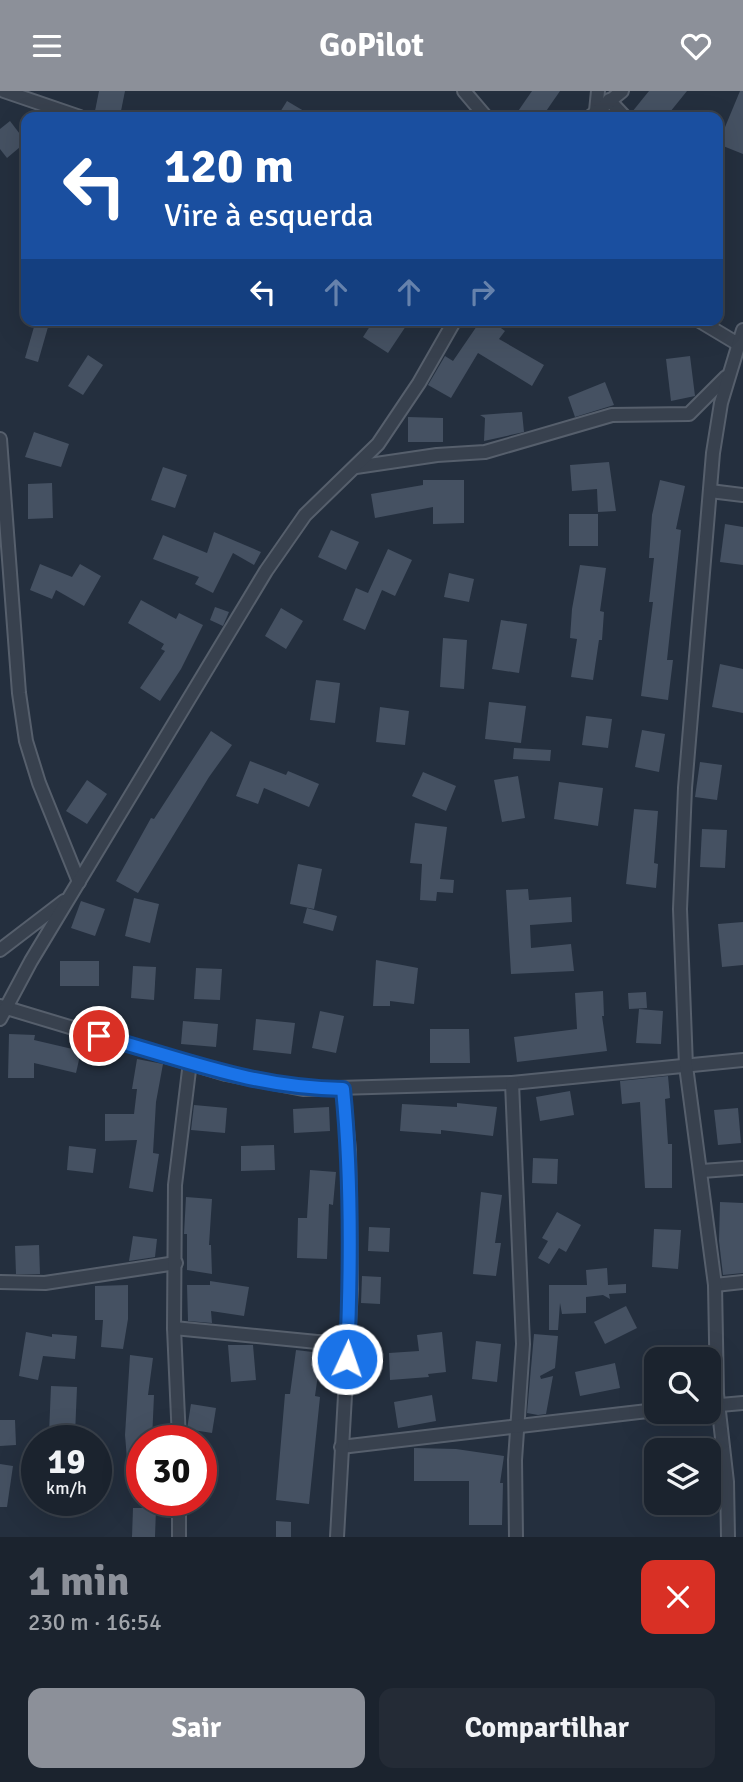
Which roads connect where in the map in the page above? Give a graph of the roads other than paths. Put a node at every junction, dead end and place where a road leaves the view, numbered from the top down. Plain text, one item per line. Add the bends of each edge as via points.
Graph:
1 (4, 91) edge
2 (464, 91) edge
3 (598, 91) edge
4 (622, 91) edge
5 (609, 100) junction
6 (65, 112) edge
7 (482, 112) edge
8 (593, 112) edge
9 (595, 112) edge
10 (620, 112) edge
11 (450, 326) edge
12 (708, 326) edge
13 (743, 330) edge
14 (738, 344) junction
15 (729, 374) junction
16 (0, 439) edge
17 (356, 467) junction
18 (710, 491) junction
19 (743, 495) edge
20 (79, 882) junction
21 (70, 897) junction
22 (0, 950) edge
23 (2, 1011) edge
24 (743, 1060) edge
25 (190, 1062) junction
26 (686, 1066) junction
27 (512, 1083) junction
28 (343, 1089) junction
29 (743, 1168) edge
30 (702, 1171) junction
31 (176, 1263) junction
32 (0, 1282) edge
33 (743, 1282) edge
34 (715, 1285) junction
35 (174, 1328) junction
36 (348, 1342) junction
37 (714, 1347) edge
38 (743, 1403) edge
39 (721, 1405) edge
40 (644, 1411) edge
41 (716, 1424) edge
42 (178, 1425) edge
43 (517, 1426) junction
44 (341, 1447) junction
45 (179, 1516) edge
46 (179, 1537) edge
47 (338, 1537) edge
48 (516, 1537) edge
49 (728, 1537) edge

1 - 6 street
2 - 7 street
3 - 8 street
4 - 5 street
5 - 9 street
5 - 10 street
11 - 17 street via 393,423
12 - 14 street
13 - 14 street
14 - 15 street
15 - 17 street via 689,414 612,415 485,452
15 - 18 street
16 - 20 street via 26,741
17 - 20 street via 291,533
18 - 19 street
18 - 26 street via 680,896
20 - 21 street
21 - 22 street
21 - 23 street
23 - 25 street
24 - 26 street
25 - 28 street via 262,1083
25 - 31 street via 175,1185
26 - 27 street
26 - 30 street
27 - 28 street
27 - 43 street via 523,1343
28 - 36 street via 349,1150
29 - 30 street
30 - 34 street
31 - 32 street via 45,1283
31 - 35 street
33 - 34 street
34 - 37 street
35 - 36 street
35 - 42 street
36 - 44 street
38 - 39 street
40 - 43 street
41 - 49 street via 727,1482
43 - 44 street
43 - 48 street
44 - 47 street
45 - 46 street

